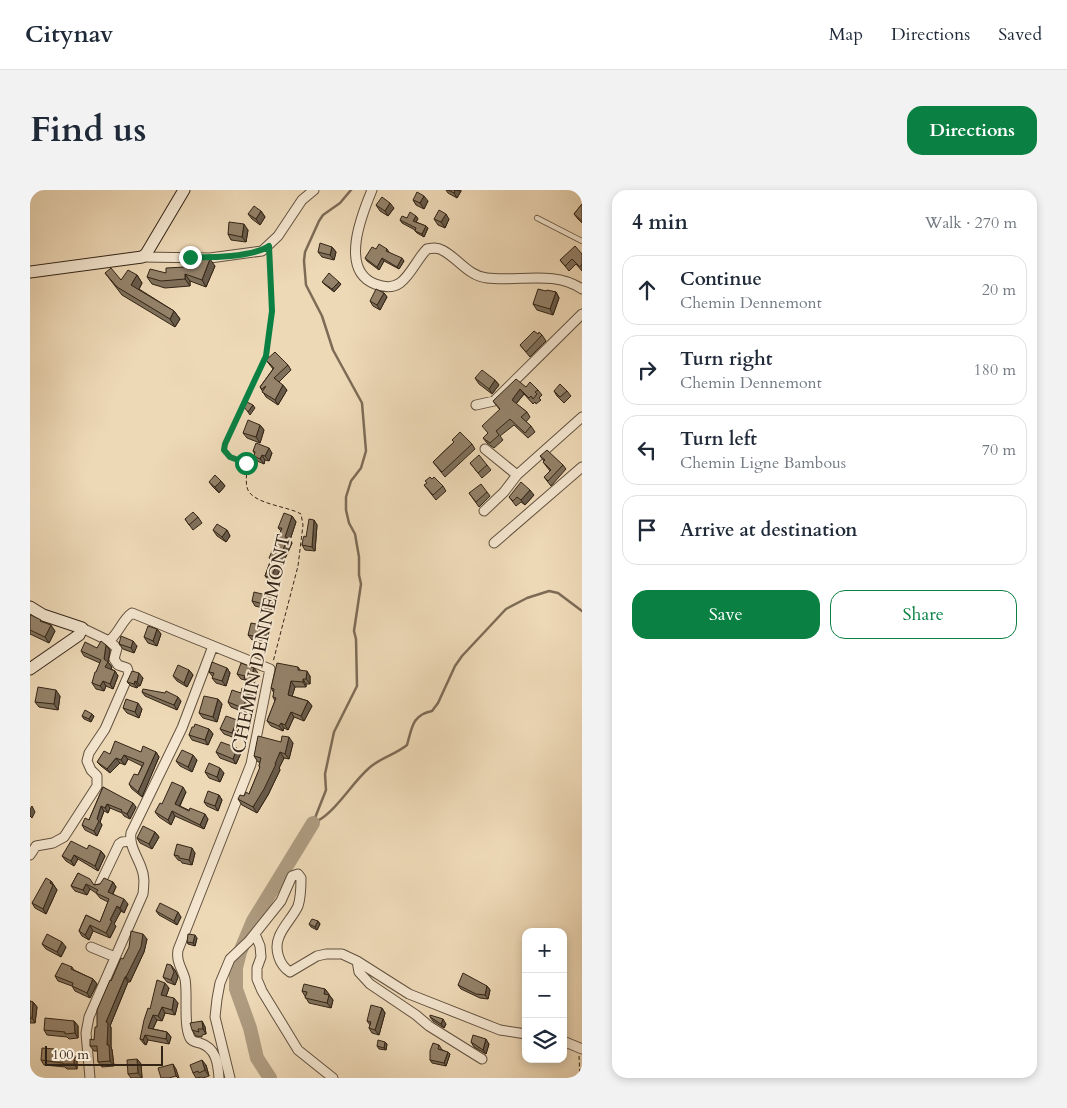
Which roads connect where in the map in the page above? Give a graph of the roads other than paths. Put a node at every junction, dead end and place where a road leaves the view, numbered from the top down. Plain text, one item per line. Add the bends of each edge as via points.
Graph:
1 (184, 190) edge
2 (314, 190) edge
3 (372, 190) edge
4 (536, 218) dead end
5 (582, 241) edge
6 (142, 258) junction
7 (30, 272) edge
8 (582, 289) edge
9 (582, 314) edge
10 (476, 405) dead end
11 (582, 417) edge
12 (485, 449) dead end
13 (582, 467) edge
14 (517, 475) junction
15 (484, 511) dead end
16 (494, 543) dead end
17 (31, 609) edge
18 (82, 628) junction
19 (110, 641) junction
20 (213, 646) junction
21 (30, 669) edge
22 (131, 841) junction
23 (30, 855) edge
24 (100, 884) edge
25 (255, 934) junction
26 (91, 947) dead end
27 (115, 957) junction
28 (357, 962) junction
29 (522, 1033) edge
30 (567, 1043) edge
31 (581, 1048) edge
32 (482, 1059) dead end
33 (90, 1078) edge
34 (219, 1078) edge
35 (230, 1078) edge
36 (333, 1078) edge

1 - 6 main road
2 - 6 street via 302,200 278,236 262,251 210,258
3 - 8 street via 361,217 355,252 358,268 369,282 385,288 400,283 427,249 435,248 474,274 486,278 558,279
4 - 5 lane
6 - 7 main road
9 - 10 street via 494,401
11 - 14 street
12 - 14 street
13 - 16 street
14 - 15 street
17 - 18 main road
18 - 19 street
18 - 21 main road via 80,635
19 - 20 street via 132,613
19 - 23 street via 116,648 114,659 127,668 129,674 87,761 98,776 98,786 64,837 36,846
20 - 22 street via 182,728 131,833
20 - 34 street, CHEMIN DENNEMONT via 270,669 251,764 176,956 186,987 190,1038 211,1049 216,1057
22 - 24 street via 119,844
22 - 27 street via 145,881 143,894
25 - 28 street via 281,901 292,876 298,874 301,878 298,906 279,938 279,959 283,967 290,972 326,954 342,954
25 - 35 street via 230,959 217,999 216,1017
25 - 36 street via 262,957 257,978 262,991 298,1050
26 - 27 street
27 - 33 street via 89,1017 86,1033
28 - 29 street via 409,994 500,1030
28 - 32 street via 359,972 370,984
30 - 31 street

